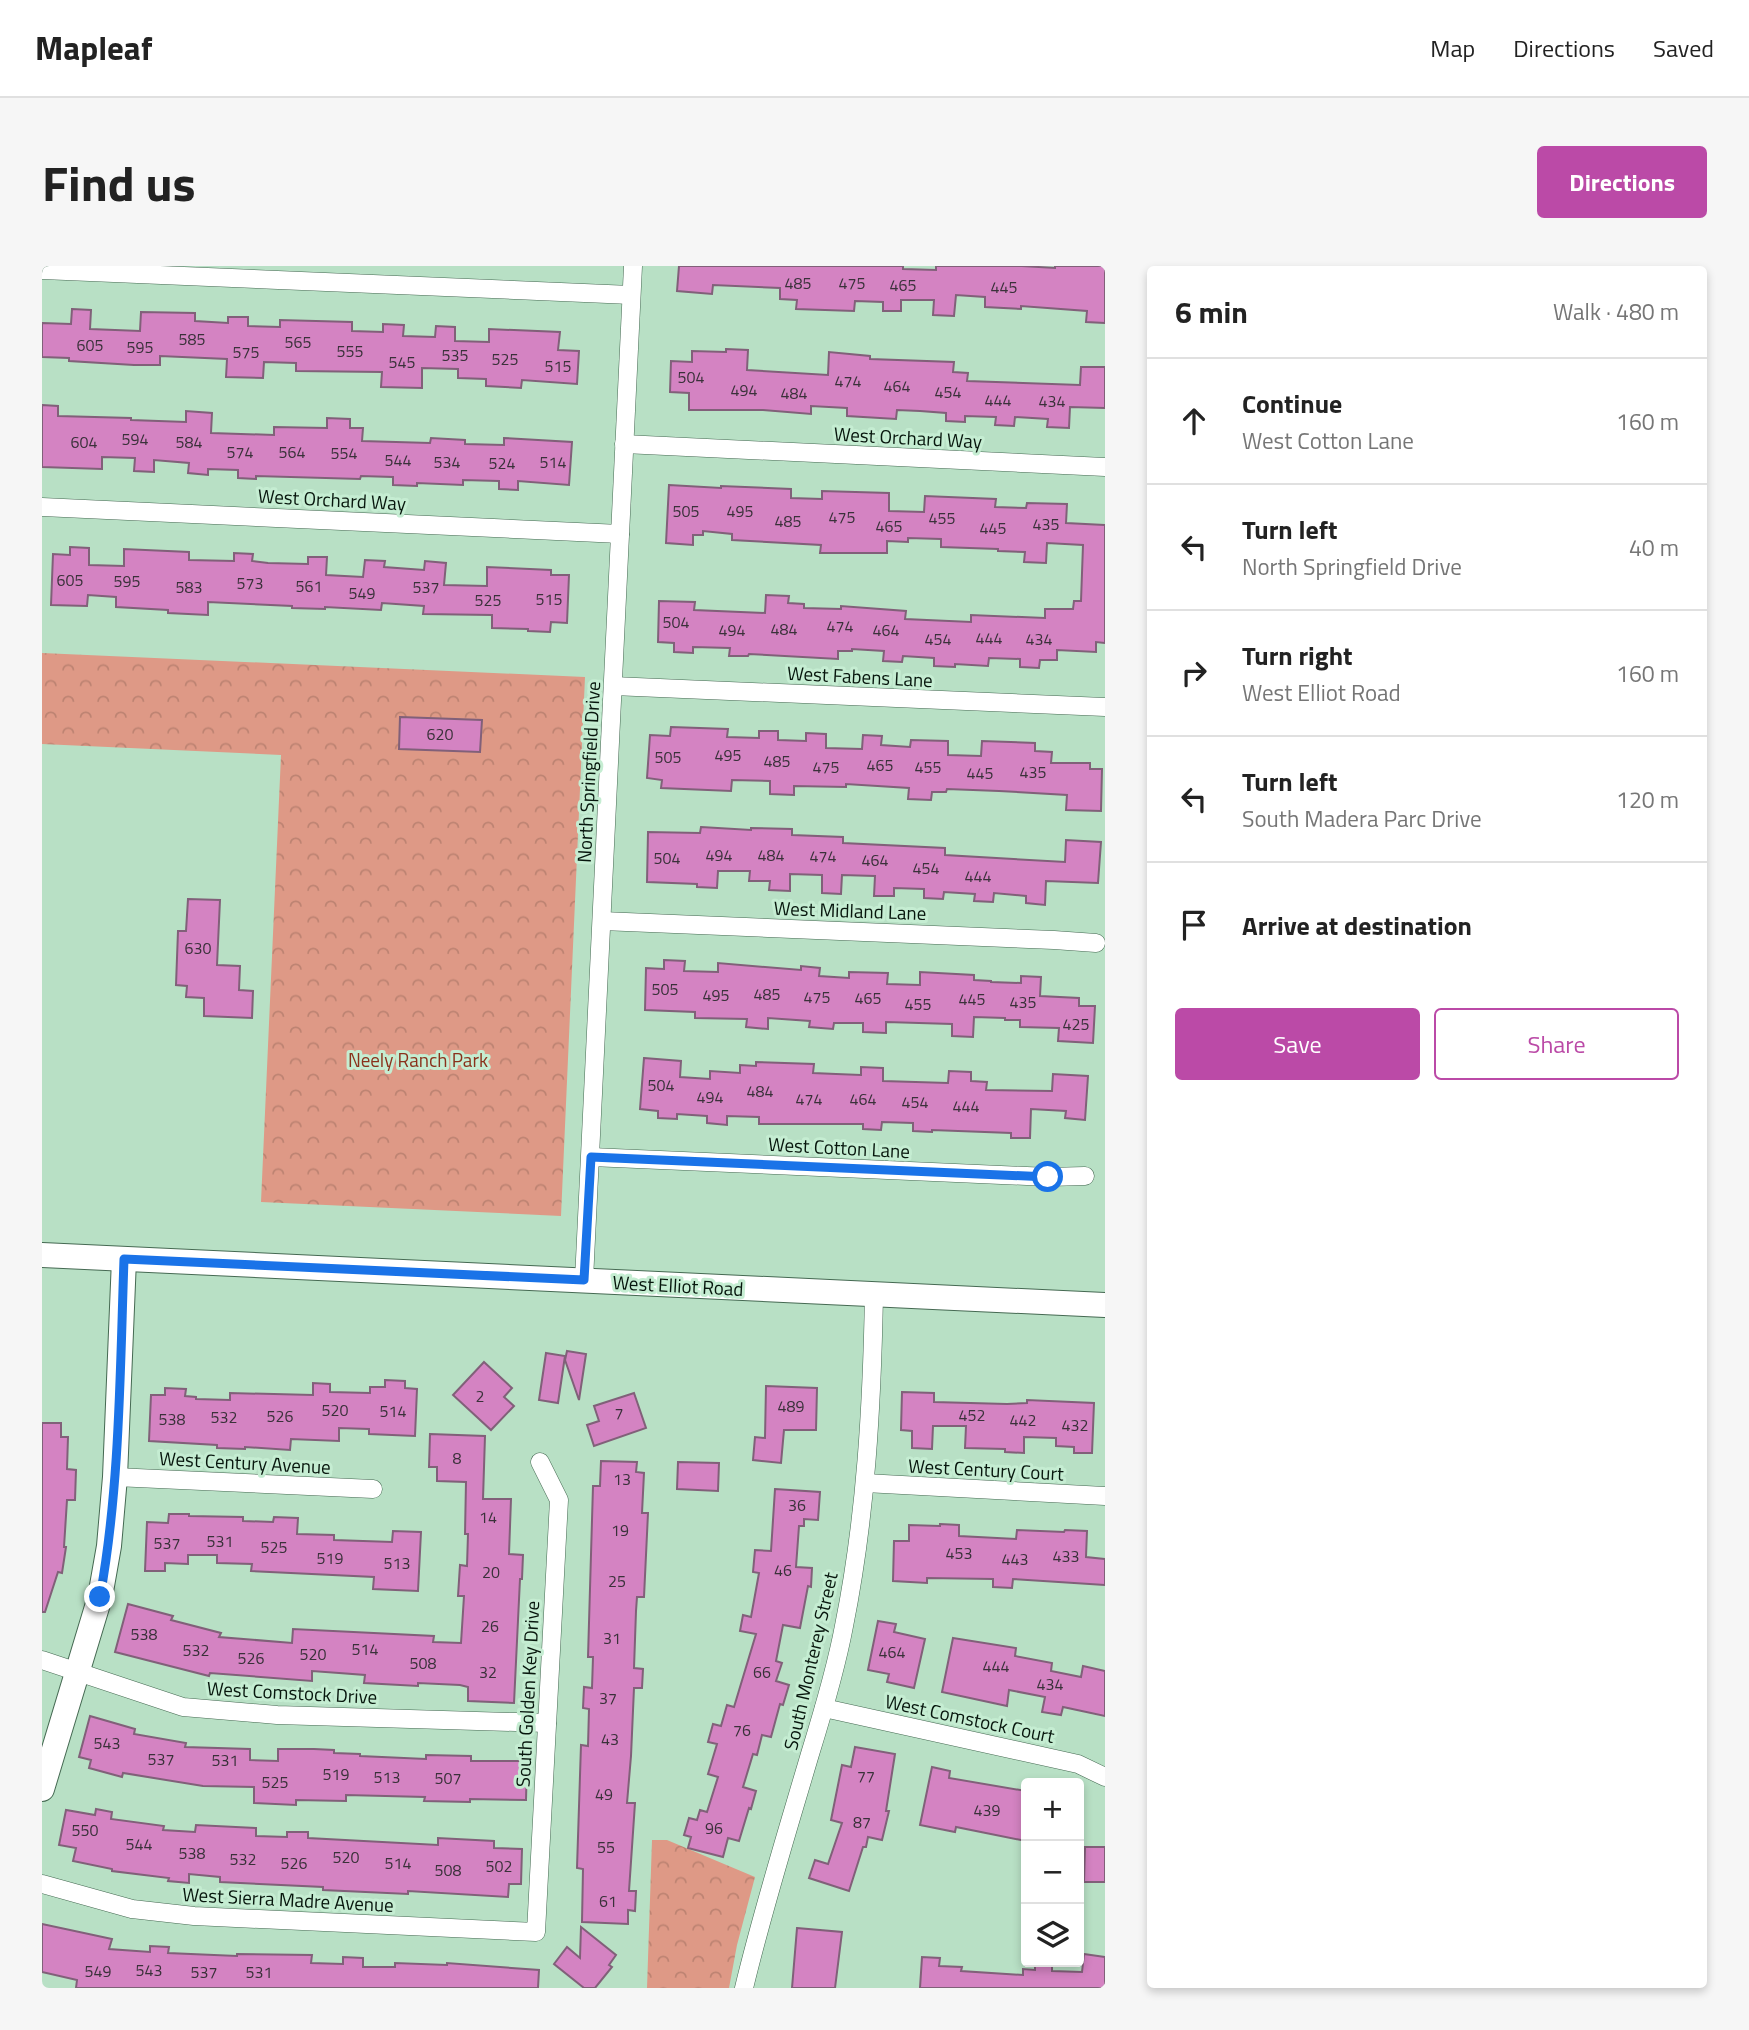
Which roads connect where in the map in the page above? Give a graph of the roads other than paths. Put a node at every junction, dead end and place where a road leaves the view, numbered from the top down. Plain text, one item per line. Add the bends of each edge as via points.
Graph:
1 (633, 266) edge
2 (42, 270) edge
3 (631, 295) junction
4 (624, 444) junction
5 (1105, 467) edge
6 (42, 507) edge
7 (620, 534) junction
8 (613, 686) junction
9 (1105, 707) edge
10 (602, 921) junction
11 (1096, 943) dead end
12 (591, 1157) junction
13 (1085, 1176) dead end
14 (42, 1255) edge
15 (124, 1259) junction
16 (584, 1280) junction
17 (874, 1294) junction
18 (1105, 1305) edge
19 (540, 1462) dead end
20 (115, 1477) junction
21 (864, 1483) junction
22 (373, 1489) dead end
23 (1105, 1496) edge
24 (42, 1660) edge
25 (76, 1672) junction
26 (824, 1708) junction
27 (547, 1723) junction
28 (1105, 1777) edge
29 (42, 1789) edge
30 (42, 1884) edge
31 (536, 1933) joint
32 (744, 1988) edge

1 - 3 street, North Springfield Drive
2 - 3 street
3 - 4 street, North Springfield Drive
4 - 5 street, West Orchard Way
4 - 7 street, North Springfield Drive
6 - 7 street, West Orchard Way
7 - 8 street, North Springfield Drive
8 - 9 street, West Fabens Lane
8 - 10 street, North Springfield Drive
10 - 11 street, West Midland Lane
10 - 12 street, North Springfield Drive
12 - 13 street, West Cotton Lane
12 - 16 street, North Springfield Drive
14 - 15 main road, West Elliot Road
15 - 16 main road, West Elliot Road
15 - 20 main road
16 - 17 main road, West Elliot Road
17 - 18 main road, West Elliot Road
17 - 21 street, South Monterey Street
19 - 27 street, South Golden Key Drive via 559,1500
20 - 22 street, West Century Avenue
20 - 25 main road via 100,1597
21 - 23 street, West Century Court
21 - 26 street, South Monterey Street via 844,1627
24 - 25 street, West Comstock Drive
25 - 27 street, West Comstock Drive via 183,1707 277,1715
25 - 29 main road
26 - 28 street, West Comstock Court via 1078,1763
26 - 32 street, South Monterey Street
27 - 31 street, South Golden Key Drive
30 - 31 street, West Sierra Madre Avenue via 132,1909 194,1916

